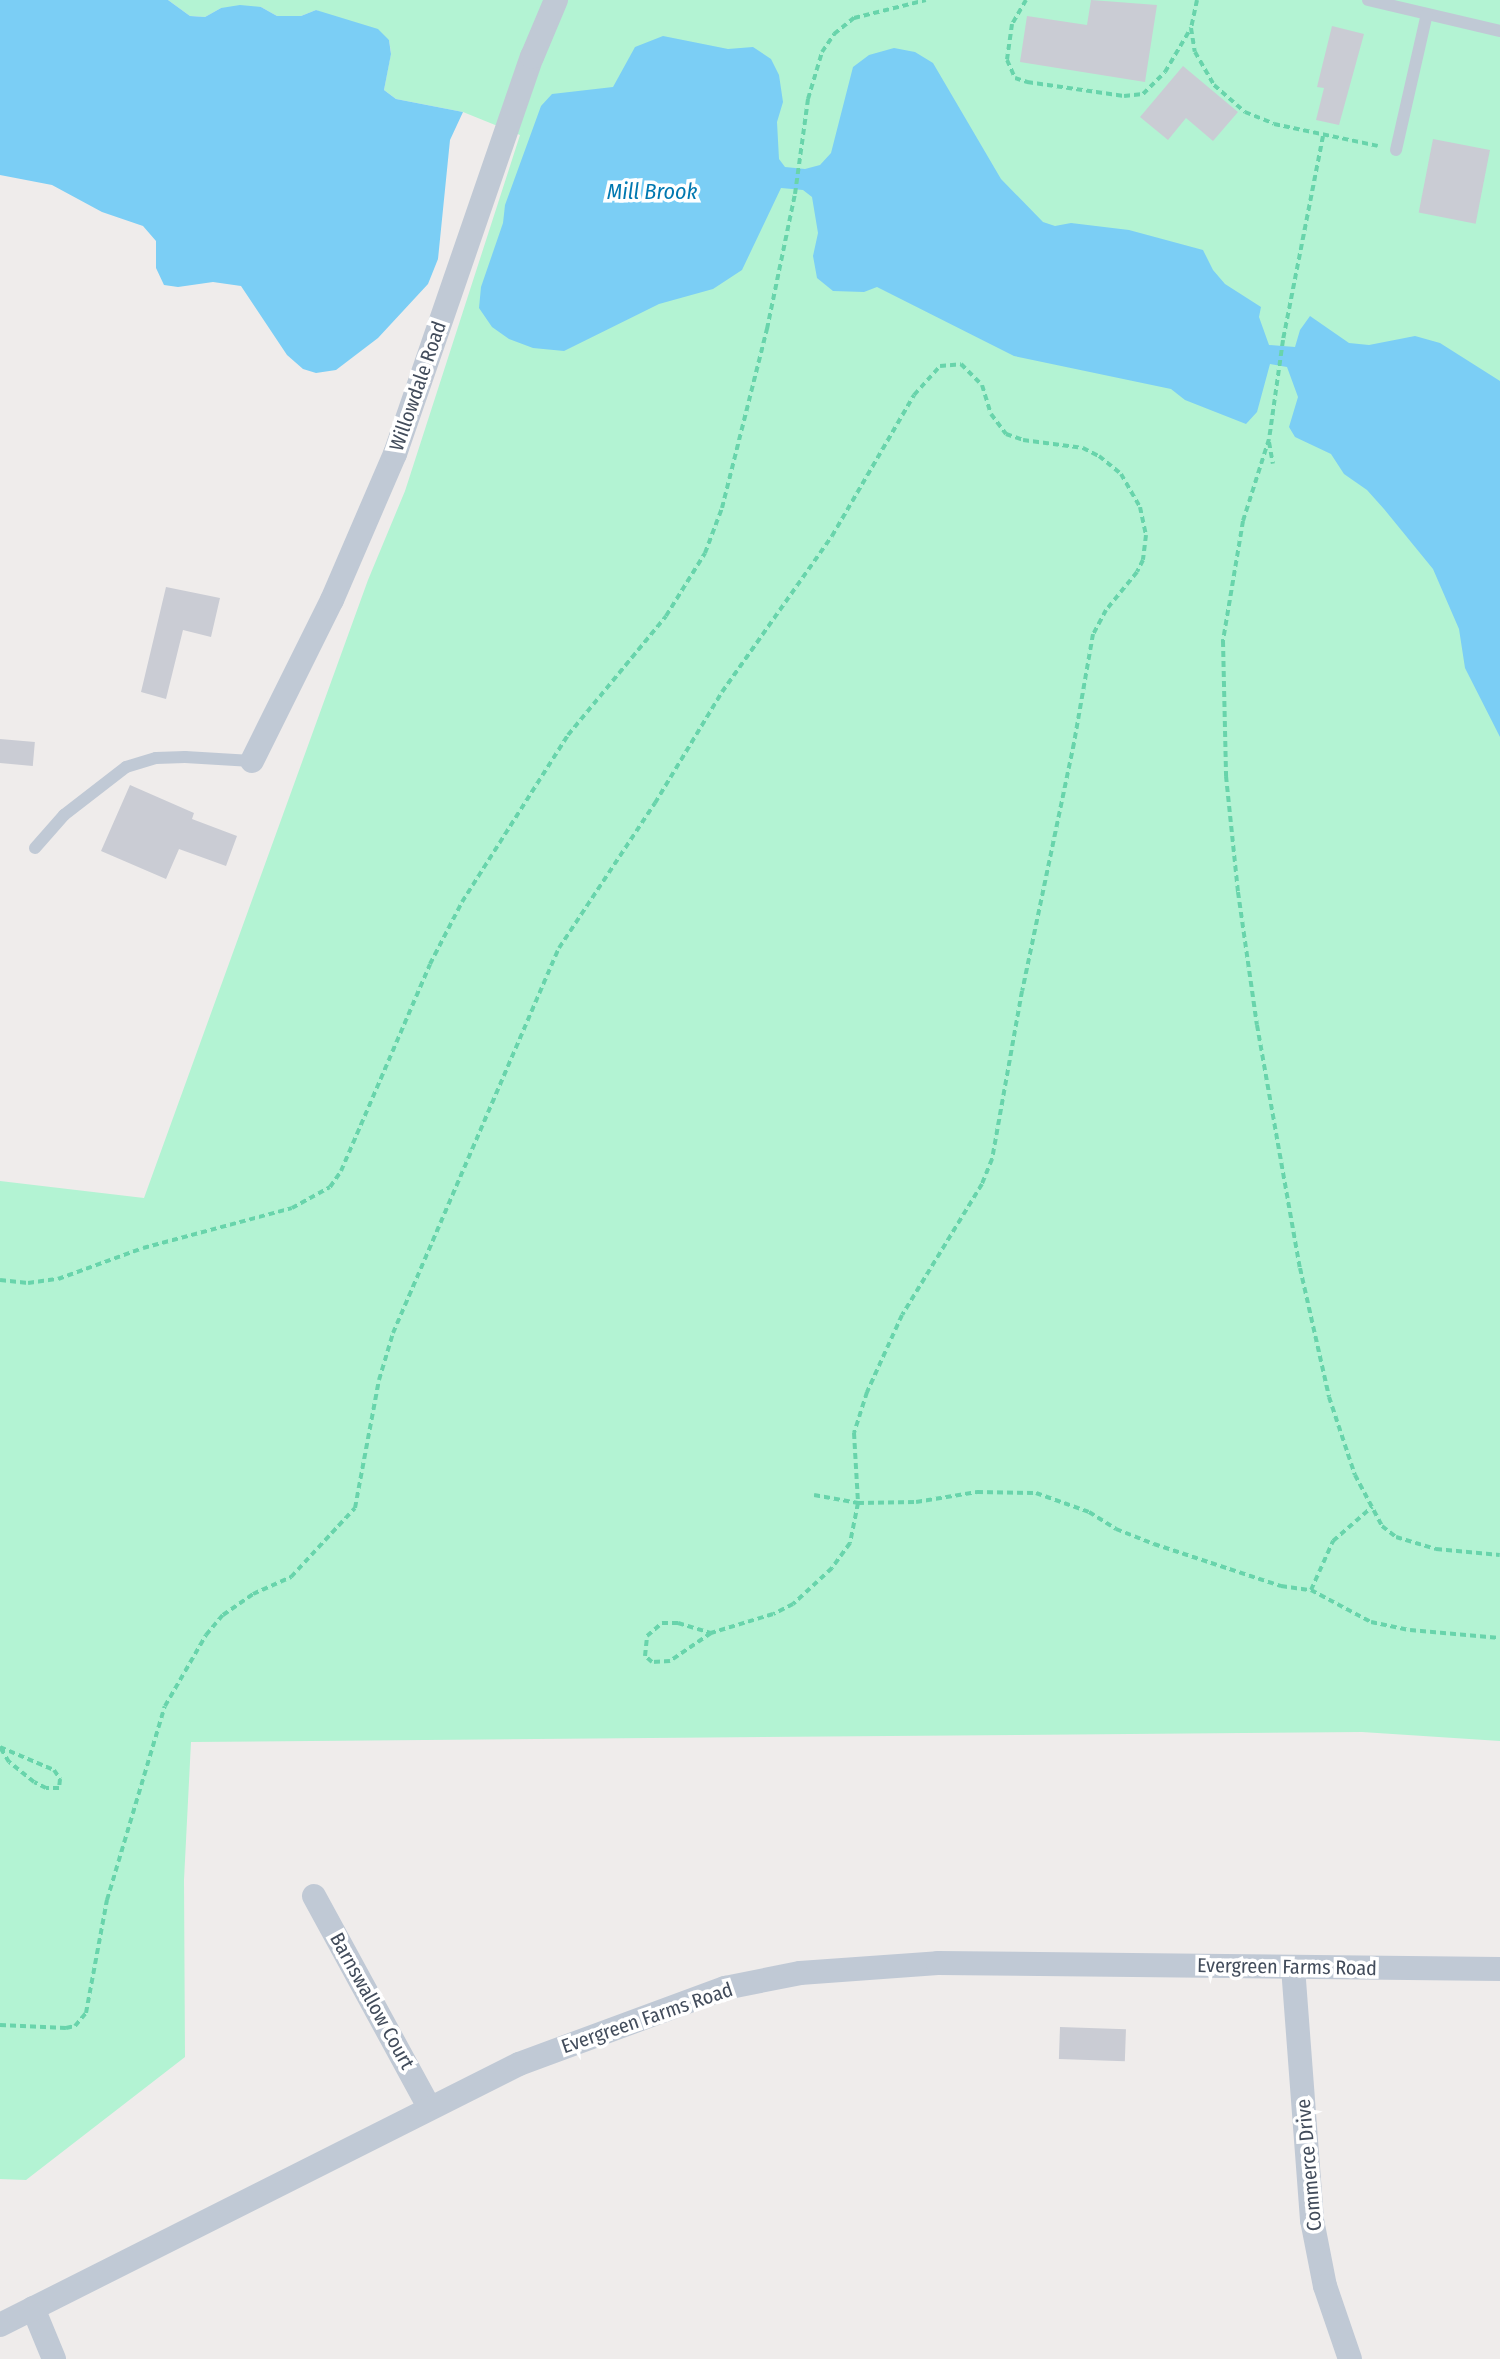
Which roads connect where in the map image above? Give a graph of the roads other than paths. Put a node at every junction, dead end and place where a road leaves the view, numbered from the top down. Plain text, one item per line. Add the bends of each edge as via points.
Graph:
1 (556, 0) edge
2 (1368, 0) edge
3 (1427, 14) junction
4 (1500, 31) edge
5 (1396, 150) road end
6 (252, 761) joint
7 (35, 848) dead end
8 (314, 1896) dead end
9 (1293, 1967) junction
10 (1500, 1969) edge
11 (429, 2107) junction
12 (33, 2308) junction
13 (0, 2325) edge
14 (54, 2359) edge
15 (1350, 2359) edge

1 - 6 street, Willowdale Road via 395,454 332,600
2 - 3 lane
3 - 4 lane
3 - 5 lane
6 - 7 lane via 156,758 126,767 64,815
8 - 11 street, Barnswallow Court
9 - 10 street, Evergreen Farms Road
9 - 11 street, Evergreen Farms Road via 938,1963 800,1973 725,1988 664,2008 519,2064
9 - 15 street, Commerce Drive via 1312,2220 1325,2286
11 - 12 street, Evergreen Farms Road
12 - 13 street, Evergreen Farms Road
12 - 14 street

